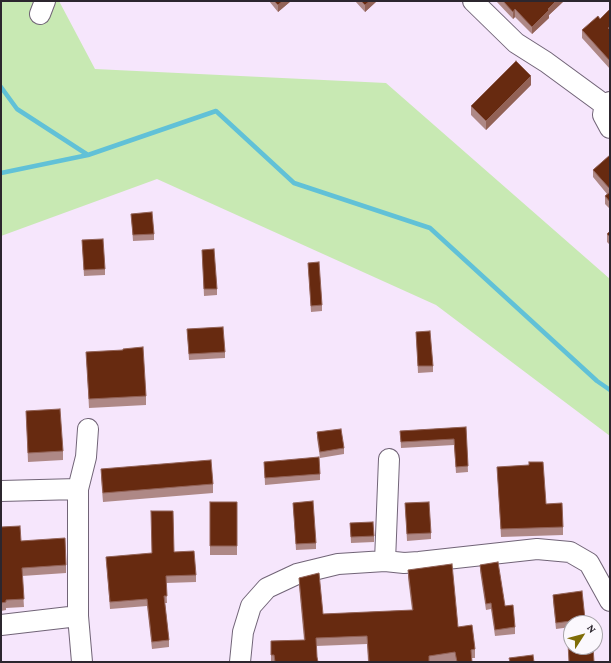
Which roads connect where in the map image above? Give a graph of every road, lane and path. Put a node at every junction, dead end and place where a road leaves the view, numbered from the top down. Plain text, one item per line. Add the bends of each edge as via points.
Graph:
1 (473, 1) edge
2 (608, 104) edge
3 (610, 128) edge
4 (88, 429) dead end
5 (388, 459) dead end
6 (78, 489) junction
7 (1, 491) edge
8 (385, 561) junction
9 (610, 601) edge
10 (78, 616) junction
11 (1, 625) edge
12 (82, 662) edge
13 (240, 662) edge

1 - 2 street via 516,43
2 - 3 street via 603,115
4 - 6 street via 86,457
5 - 8 street
6 - 7 street
6 - 10 street
8 - 9 street via 432,561 537,549 570,552 589,563
8 - 13 street via 338,564 297,574 267,588 251,606 243,632
10 - 11 street
10 - 12 street

